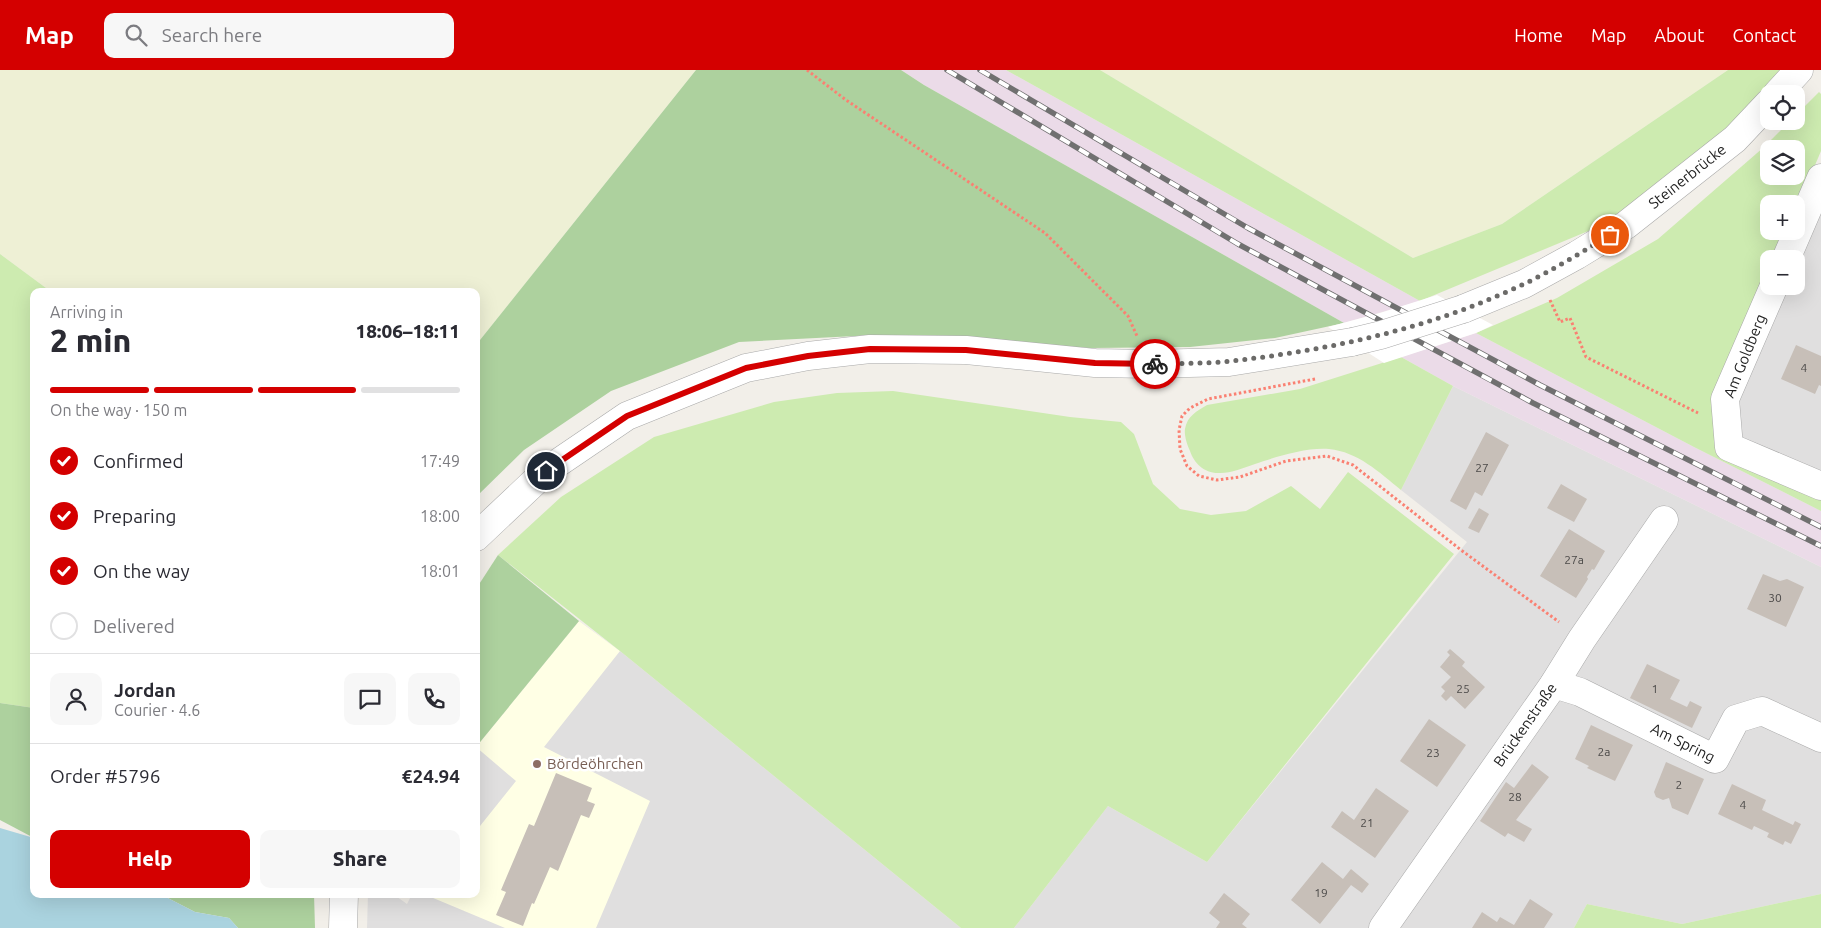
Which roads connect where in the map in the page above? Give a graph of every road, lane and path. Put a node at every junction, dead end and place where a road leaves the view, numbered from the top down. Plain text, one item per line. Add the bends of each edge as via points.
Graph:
1 (807, 70) edge
2 (1799, 70) edge
3 (1785, 85) edge
4 (1760, 113) edge
5 (1821, 178) edge
6 (1790, 250) edge
7 (1547, 293) dead end
8 (1770, 295) edge
9 (1149, 364) junction
10 (1323, 376) dead end
11 (1727, 428) junction
12 (1821, 486) edge
13 (1664, 520) dead end
14 (480, 533) edge
15 (1582, 640) junction
16 (1554, 684) junction
17 (1821, 738) edge
18 (344, 898) edge
19 (343, 928) edge
20 (1384, 928) edge

1 - 9 path via 846,100 1045,233 1128,316
2 - 3 street
4 - 9 street, Steinerbrücke, bridge via 1735,139 1626,225 1524,284 1463,309 1352,342 1229,362
5 - 6 street
7 - 11 path via 1560,322 1570,318 1586,357
8 - 11 street, Am Goldberg via 1725,399
9 - 14 street, Steinerbrücke via 1095,363 966,350 870,349 746,368 627,416 546,471
10 - 15 path via 1208,399 1190,408 1182,416 1179,430 1180,449 1187,466 1198,476 1217,480 1240,477 1286,461 1327,456 1353,465
11 - 12 street, Am Goldberg via 1729,447
13 - 15 street, Brückenstraße
15 - 16 street, Brückenstraße
16 - 17 street, Am Spring via 1580,692 1715,759 1736,719 1762,711
16 - 20 street, Brückenstraße
18 - 19 street

